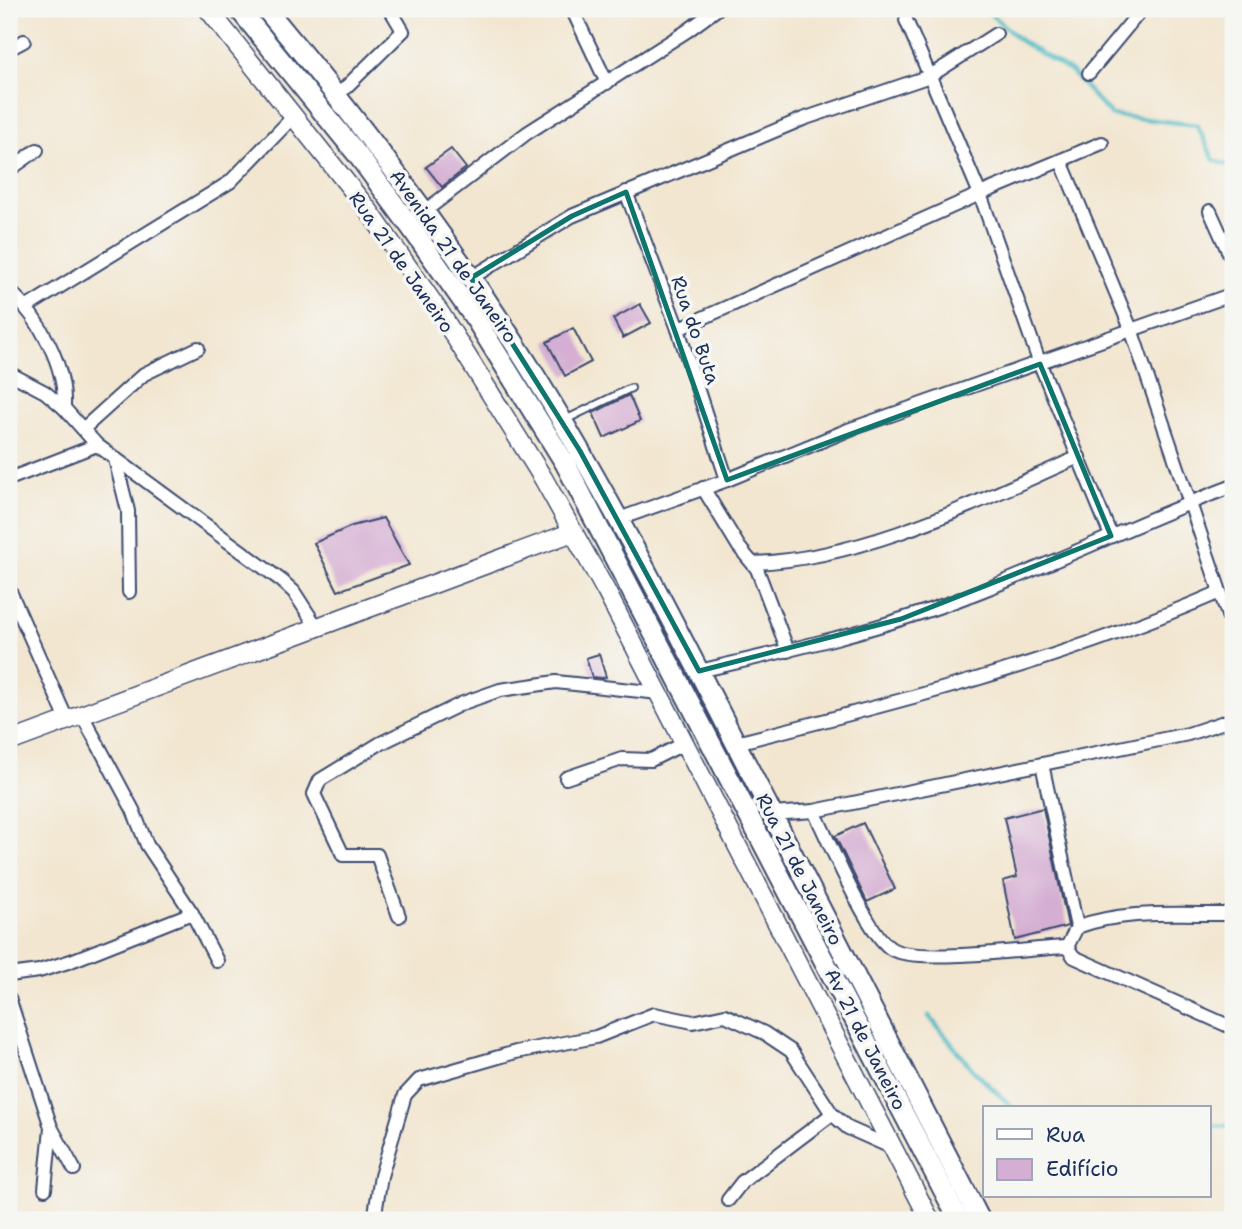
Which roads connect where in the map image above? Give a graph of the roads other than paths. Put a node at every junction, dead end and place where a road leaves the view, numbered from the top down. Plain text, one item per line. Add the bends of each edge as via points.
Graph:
1 (208, 9) edge
2 (239, 9) edge
3 (267, 9) edge
4 (390, 9) edge
5 (572, 9) edge
6 (717, 9) edge
7 (1142, 9) edge
8 (906, 20) dead end
9 (996, 34) dead end
10 (24, 41) dead end
11 (9, 50) edge
12 (1089, 73) dead end
13 (930, 76) junction
14 (607, 83) junction
15 (338, 95) junction
16 (294, 116) junction
17 (1102, 143) dead end
18 (37, 150) dead end
19 (1061, 161) junction
20 (9, 170) edge
21 (626, 192) junction
22 (980, 194) junction
23 (425, 211) junction
24 (1210, 211) dead end
25 (1233, 262) edge
26 (471, 278) junction
27 (9, 290) edge
28 (1233, 294) edge
29 (27, 307) junction
30 (678, 329) junction
31 (1131, 329) junction
32 (198, 348) dead end
33 (1040, 364) junction
34 (9, 373) edge
35 (631, 388) dead end
36 (64, 408) junction
37 (562, 421) junction
38 (83, 429) junction
39 (97, 445) junction
40 (1079, 457) junction
41 (116, 459) junction
42 (9, 480) edge
43 (727, 480) junction
44 (1233, 486) edge
45 (704, 488) junction
46 (1190, 502) junction
47 (618, 519) junction
48 (573, 532) junction
49 (1111, 536) junction
50 (754, 564) junction
51 (9, 589) edge
52 (130, 592) dead end
53 (1220, 592) junction
54 (316, 626) junction
55 (1233, 630) edge
56 (656, 635) joint
57 (788, 651) junction
58 (699, 671) junction
59 (659, 694) junction
60 (74, 717) junction
61 (1233, 719) edge
62 (9, 742) edge
63 (685, 743) junction
64 (736, 743) junction
65 (1042, 764) junction
66 (566, 778) dead end
67 (814, 811) junction
68 (772, 814) junction
69 (192, 913) junction
70 (1233, 914) edge
71 (399, 916) dead end
72 (1077, 927) junction
73 (1067, 947) junction
74 (216, 961) dead end
75 (9, 975) edge
76 (9, 998) edge
77 (1233, 1028) edge
78 (832, 1114) junction
79 (51, 1127) junction
80 (893, 1148) junction
81 (74, 1169) dead end
82 (45, 1189) dead end
83 (728, 1200) dead end
84 (374, 1220) edge
85 (930, 1220) edge
86 (959, 1220) edge
87 (980, 1220) edge

1 - 16 street, Rua 21 de Janeiro
2 - 56 main road, Avenida 21 de Janeiro via 357,154 476,320 587,502
3 - 15 main road, Avenida 21 de Janeiro
4 - 15 street via 403,31
5 - 14 street
6 - 14 street
7 - 12 street
8 - 13 street
9 - 13 street
10 - 11 street
13 - 21 street via 803,119
13 - 22 street
14 - 23 street via 527,133
15 - 23 main road, Avenida 21 de Janeiro
16 - 29 street via 230,182
16 - 48 street, Rua 21 de Janeiro via 369,211 442,316
17 - 19 street
18 - 20 street
19 - 22 street
19 - 31 street
21 - 26 street via 572,216
21 - 30 street, Rua do Buta
22 - 30 street
22 - 33 street
23 - 26 main road, Avenida 21 de Janeiro
24 - 25 street
26 - 37 main road, Avenida 21 de Janeiro
27 - 29 street
28 - 31 street
29 - 36 street via 59,370
30 - 43 street, Rua do Buta
31 - 33 street
31 - 46 street
32 - 38 street via 144,374
33 - 40 street
33 - 43 street via 848,430
34 - 36 street
35 - 37 lane
36 - 38 street
37 - 47 main road, Avenida 21 de Janeiro
38 - 39 street
39 - 41 street
39 - 42 street
40 - 49 street
40 - 50 street via 886,537 808,557
41 - 52 street via 128,511
41 - 54 street via 282,581
43 - 45 street
44 - 46 street
45 - 47 street
45 - 50 street
46 - 49 street
46 - 53 street
47 - 58 main road, Rua 21 de Janeiro
48 - 54 street
48 - 59 street, Rua 21 de Janeiro
49 - 57 street via 972,595
50 - 57 street
51 - 60 street
53 - 55 street
53 - 64 street via 1149,623 1007,671
54 - 60 street
56 - 86 main road, Av 21 de Janeiro
57 - 58 street
58 - 64 main road, Rua 21 de Janeiro
59 - 63 street, Rua 21 de Janeiro
59 - 71 street via 556,682 499,690 379,744 320,780 314,794 343,855 377,855
60 - 62 street
60 - 69 street
61 - 65 street via 1188,734
63 - 66 street via 651,760 622,759
63 - 80 street, Rua 21 de Janeiro
64 - 68 main road, Rua 21 de Janeiro
65 - 67 street
65 - 72 street
67 - 68 street
67 - 73 street via 857,900 891,949 951,957
68 - 87 main road, Rua 21 de Janeiro
69 - 74 street
69 - 75 street via 71,961
70 - 72 street via 1113,918
72 - 73 street
73 - 77 street via 1074,957
76 - 79 street
78 - 80 street via 855,1133
78 - 83 street via 742,1182
78 - 84 street via 791,1051 753,1027 725,1014 693,1022 644,1016 596,1037 516,1052 419,1080 405,1095 381,1175
79 - 81 street
79 - 82 street
80 - 85 street, Rua 21 de Janeiro

